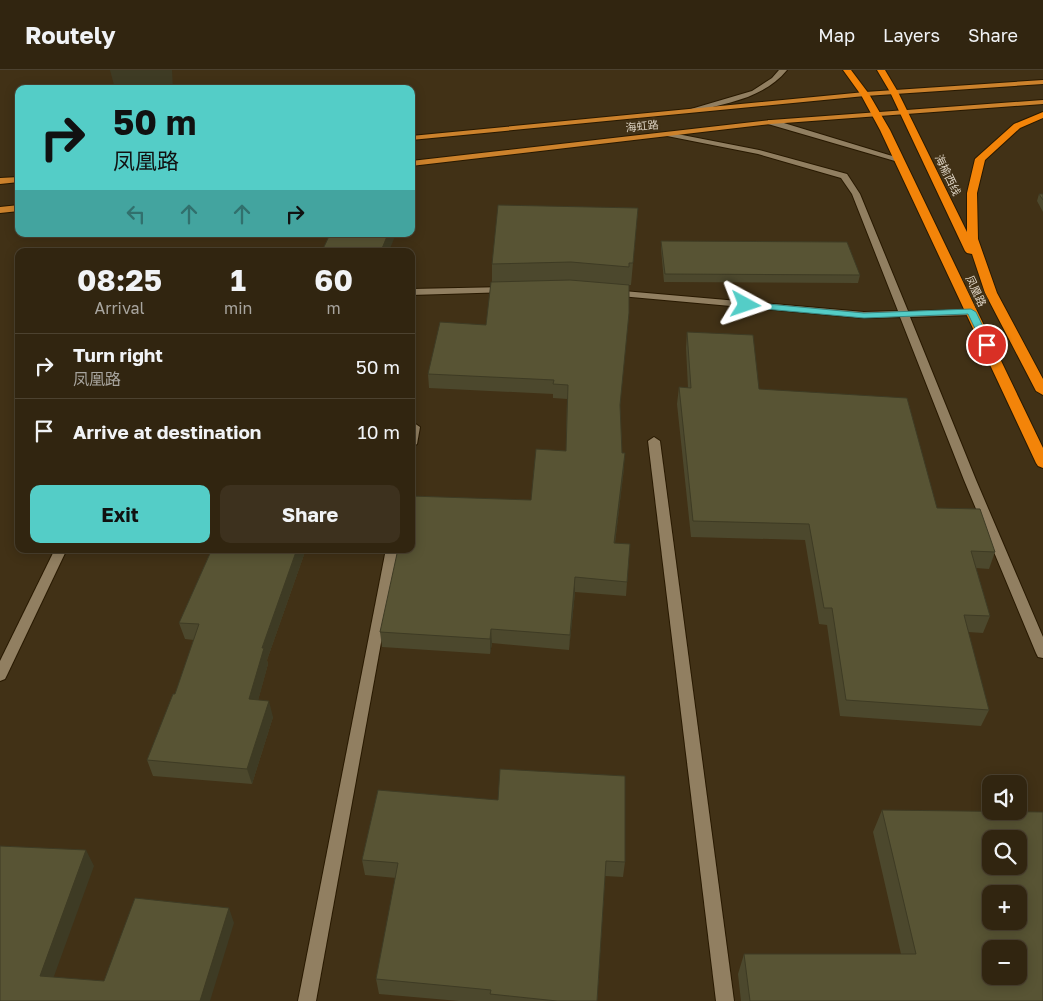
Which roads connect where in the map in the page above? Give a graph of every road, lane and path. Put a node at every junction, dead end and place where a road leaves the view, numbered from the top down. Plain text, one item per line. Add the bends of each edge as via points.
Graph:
1 (782, 70) edge
2 (847, 70) edge
3 (881, 70) edge
4 (1043, 82) edge
5 (894, 92) junction
6 (864, 94) junction
7 (1043, 102) edge
8 (695, 109) junction
9 (904, 112) junction
10 (875, 113) junction
11 (1043, 114) edge
12 (771, 122) junction
13 (670, 134) junction
14 (415, 138) edge
15 (898, 159) junction
16 (415, 164) edge
17 (15, 179) edge
18 (0, 181) edge
19 (15, 208) edge
20 (0, 210) edge
21 (520, 290) edge
22 (415, 292) edge
23 (599, 292) edge
24 (992, 293) junction
25 (971, 312) junction
26 (905, 314) junction
27 (1041, 384) edge
28 (654, 441) dead end
29 (1043, 463) edge
30 (59, 553) edge
31 (391, 553) edge
32 (1043, 652) edge
33 (0, 675) edge
34 (307, 1001) edge
35 (725, 1001) edge

1 - 8 street via 778,77 753,94
2 - 6 highway
3 - 5 highway, 海榆西线
4 - 5 main road
5 - 6 main road
5 - 9 highway, 海榆西线
6 - 8 main road, 海虹路
6 - 10 highway
7 - 9 main road
8 - 14 main road, 海虹路
9 - 10 main road
9 - 24 highway, 海榆西线
10 - 12 main road, 海虹路
10 - 15 highway, 凤凰路
11 - 24 highway, 凤凰路 via 1017,126 980,159 972,192 973,239
12 - 13 main road, 海虹路
12 - 15 street
13 - 16 main road, 海虹路
13 - 26 street via 759,152 844,176 856,194
15 - 25 highway, 凤凰路
17 - 18 main road
19 - 20 main road
21 - 22 street
23 - 26 street via 864,315
24 - 27 highway, 凤凰路
25 - 26 street
25 - 29 highway, 凤凰路
26 - 32 street via 970,480
28 - 35 street
30 - 33 street
31 - 34 street

